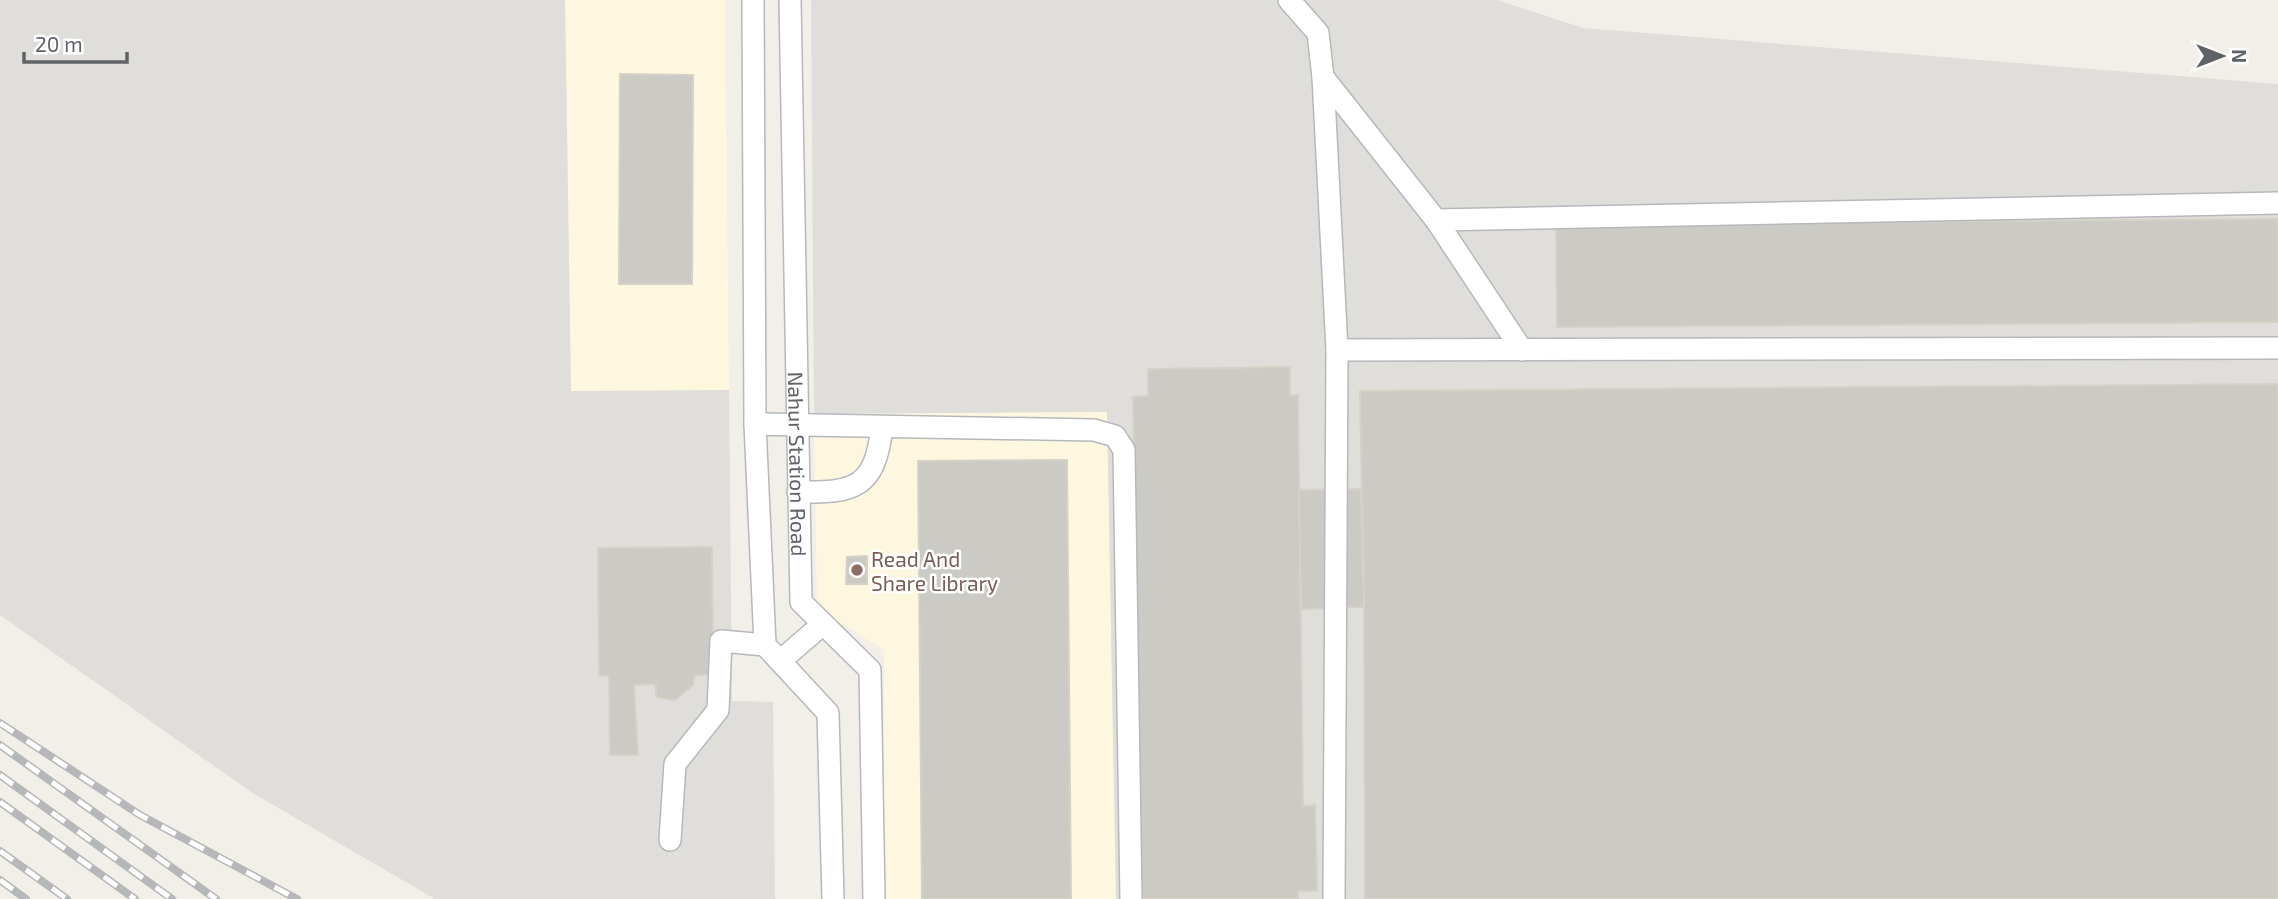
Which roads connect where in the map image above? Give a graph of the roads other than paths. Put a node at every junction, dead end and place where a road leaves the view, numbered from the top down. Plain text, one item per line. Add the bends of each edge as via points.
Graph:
1 (753, 0) edge
2 (790, 0) edge
3 (1289, 0) edge
4 (1323, 76) junction
5 (2278, 203) edge
6 (1436, 220) junction
7 (2278, 348) edge
8 (1337, 350) junction
9 (1522, 350) junction
10 (755, 424) junction
11 (797, 426) junction
12 (882, 427) junction
13 (798, 492) junction
14 (823, 624) junction
15 (772, 653) junction
16 (670, 840) dead end
17 (833, 899) edge
18 (874, 899) edge
19 (1131, 899) edge
20 (1334, 899) edge

1 - 10 lane, Nahur Station Road
2 - 11 lane, Nahur Station Road
3 - 4 lane via 1318,33
4 - 6 lane
4 - 8 lane
5 - 6 lane
6 - 9 lane
7 - 9 lane
8 - 9 lane
8 - 20 lane
10 - 11 lane
10 - 15 lane, Nahur Station Road
11 - 12 lane
11 - 13 lane, Nahur Station Road
12 - 13 lane via 871,472 851,488
12 - 19 lane via 1094,430 1115,436 1124,450
13 - 14 lane, Nahur Station Road via 801,602
14 - 15 lane
14 - 18 lane, Nahur Station Road via 870,670
15 - 16 lane via 721,641 718,710 675,764
15 - 17 lane via 828,713

